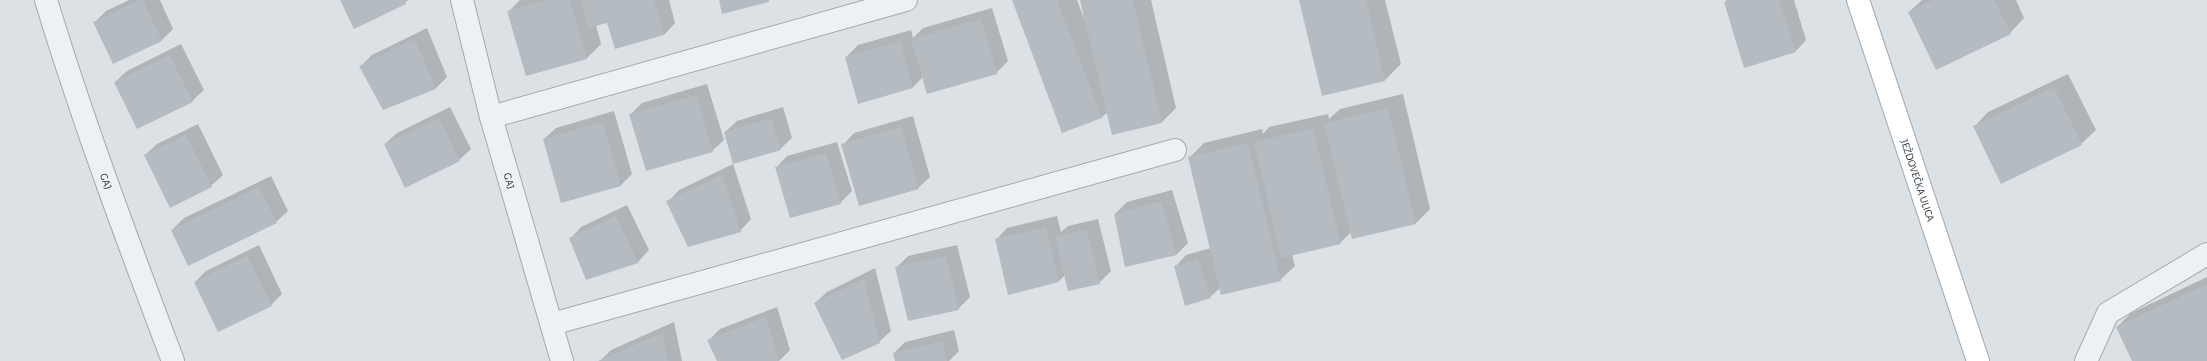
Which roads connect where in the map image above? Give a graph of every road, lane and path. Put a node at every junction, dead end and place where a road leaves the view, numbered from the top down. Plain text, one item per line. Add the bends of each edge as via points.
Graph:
1 (46, 0) edge
2 (462, 0) edge
3 (906, 0) edge
4 (1858, 0) edge
5 (491, 117) junction
6 (1175, 150) dead end
7 (2207, 254) edge
8 (552, 324) junction
9 (173, 361) edge
10 (562, 361) edge
11 (1978, 361) edge
12 (2086, 361) edge

1 - 9 street, GAJ via 107,183
2 - 5 street, GAJ
3 - 5 street
4 - 11 main road, JEŽDOVEČKA ULICA
5 - 8 street, GAJ
6 - 8 street
7 - 12 street via 2108,313
8 - 10 street, GAJ

